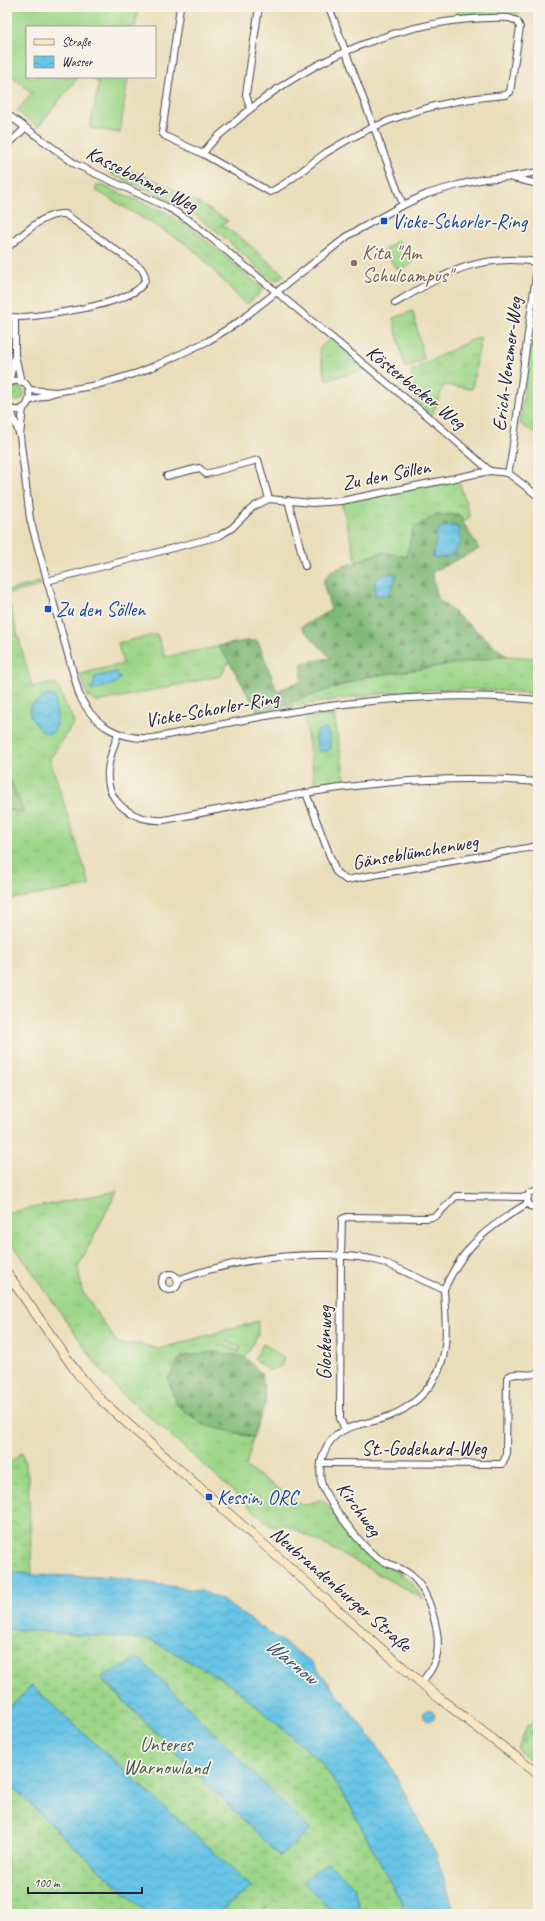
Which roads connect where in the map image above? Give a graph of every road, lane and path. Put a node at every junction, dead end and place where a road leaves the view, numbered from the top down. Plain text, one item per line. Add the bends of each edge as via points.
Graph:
1 (180, 7) edge
2 (259, 7) edge
3 (329, 7) edge
4 (535, 7) edge
5 (538, 9) edge
6 (346, 52) junction
7 (250, 109) junction
8 (7, 114) edge
9 (372, 127) junction
10 (26, 128) junction
11 (7, 146) edge
12 (203, 154) junction
13 (538, 173) edge
14 (509, 177) junction
15 (538, 184) edge
16 (403, 205) junction
17 (7, 248) edge
18 (538, 261) edge
19 (277, 293) junction
20 (395, 303) dead end
21 (7, 318) edge
22 (15, 318) junction
23 (15, 355) junction
24 (21, 382) junction
25 (8, 383) edge
26 (30, 390) junction
27 (56, 392) junction
28 (29, 401) junction
29 (8, 407) edge
30 (23, 408) junction
31 (20, 436) junction
32 (490, 471) junction
33 (508, 473) junction
34 (166, 476) dead end
35 (538, 496) edge
36 (269, 499) junction
37 (288, 500) junction
38 (305, 566) dead end
39 (47, 581) junction
40 (538, 700) edge
41 (118, 734) junction
42 (538, 782) edge
43 (306, 793) junction
44 (538, 846) edge
45 (538, 1190) edge
46 (528, 1200) junction
47 (538, 1208) edge
48 (340, 1256) junction
49 (7, 1273) edge
50 (177, 1280) dead end
51 (444, 1289) junction
52 (538, 1372) edge
53 (345, 1429) junction
54 (321, 1463) junction
55 (421, 1683) junction
56 (538, 1774) edge

1 - 12 street via 162,133
2 - 7 street via 246,94
3 - 6 street
4 - 5 street
6 - 7 street via 285,85
6 - 9 street
6 - 9 street via 406,30 456,20 509,18 517,21 520,27 510,92 505,95 456,100 431,106
7 - 12 street via 212,141
8 - 10 street, Kassebohmer Weg
9 - 12 street via 320,156 270,192
9 - 16 street
10 - 11 street
10 - 19 street, Kassebohmer Weg via 75,164 189,220
13 - 14 street
13 - 15 street
14 - 15 street
14 - 16 street via 458,184
16 - 19 street via 349,236
17 - 22 street via 46,218 58,213 65,214 142,268 145,275 143,285 113,301 84,309
18 - 20 street via 507,259 466,266 451,271
18 - 33 street, Erich-Venzmer-Weg
19 - 27 street via 222,333 169,360 116,380
19 - 32 street, Kösterbecker Weg
21 - 22 street
22 - 23 street
23 - 24 street
23 - 25 street
24 - 25 street
24 - 26 street
26 - 27 street
26 - 28 street
27 - 28 street
28 - 30 street
29 - 30 street, Vicke-Schorler-Ring via 18,410
29 - 31 street, Vicke-Schorler-Ring
30 - 31 street, Vicke-Schorler-Ring
31 - 39 street, Vicke-Schorler-Ring via 30,520
32 - 33 street
32 - 37 street, Zu den Söllen via 341,501 312,503
33 - 35 street
34 - 36 street via 199,468 206,474 258,460
36 - 37 street, Zu den Söllen
36 - 39 street via 254,507 232,528 218,536
37 - 38 street
39 - 41 street, Vicke-Schorler-Ring via 83,704 97,721
40 - 41 street, Vicke-Schorler-Ring via 464,696 387,699 272,715 154,738
41 - 43 street via 108,763 109,787 122,807 141,818 164,820
42 - 43 street via 462,778 414,779
43 - 44 street, Gänseblümchenweg via 336,872 346,880
45 - 46 street, Kirchweg via 532,1191
46 - 47 street via 533,1208
46 - 48 street via 456,1196 436,1216 427,1218 347,1217 342,1219 341,1223
46 - 51 street, Kirchweg via 474,1241 452,1272
48 - 50 street via 285,1256 259,1259 226,1264
48 - 51 street via 373,1259
48 - 53 street, Glockenweg via 340,1419
49 - 55 main road, Neubrandenburger Straße via 78,1374 100,1400
51 - 53 street, Kirchweg via 444,1357 431,1385 408,1407 390,1416
52 - 54 street, St.-Godehard-Weg via 511,1374 506,1378 506,1456 502,1464
53 - 54 street, Kirchweg via 329,1443
54 - 55 street, Kirchweg via 324,1492 362,1543 378,1559 411,1575 420,1584 428,1599 438,1642 434,1666
55 - 56 main road, Neubrandenburger Straße

